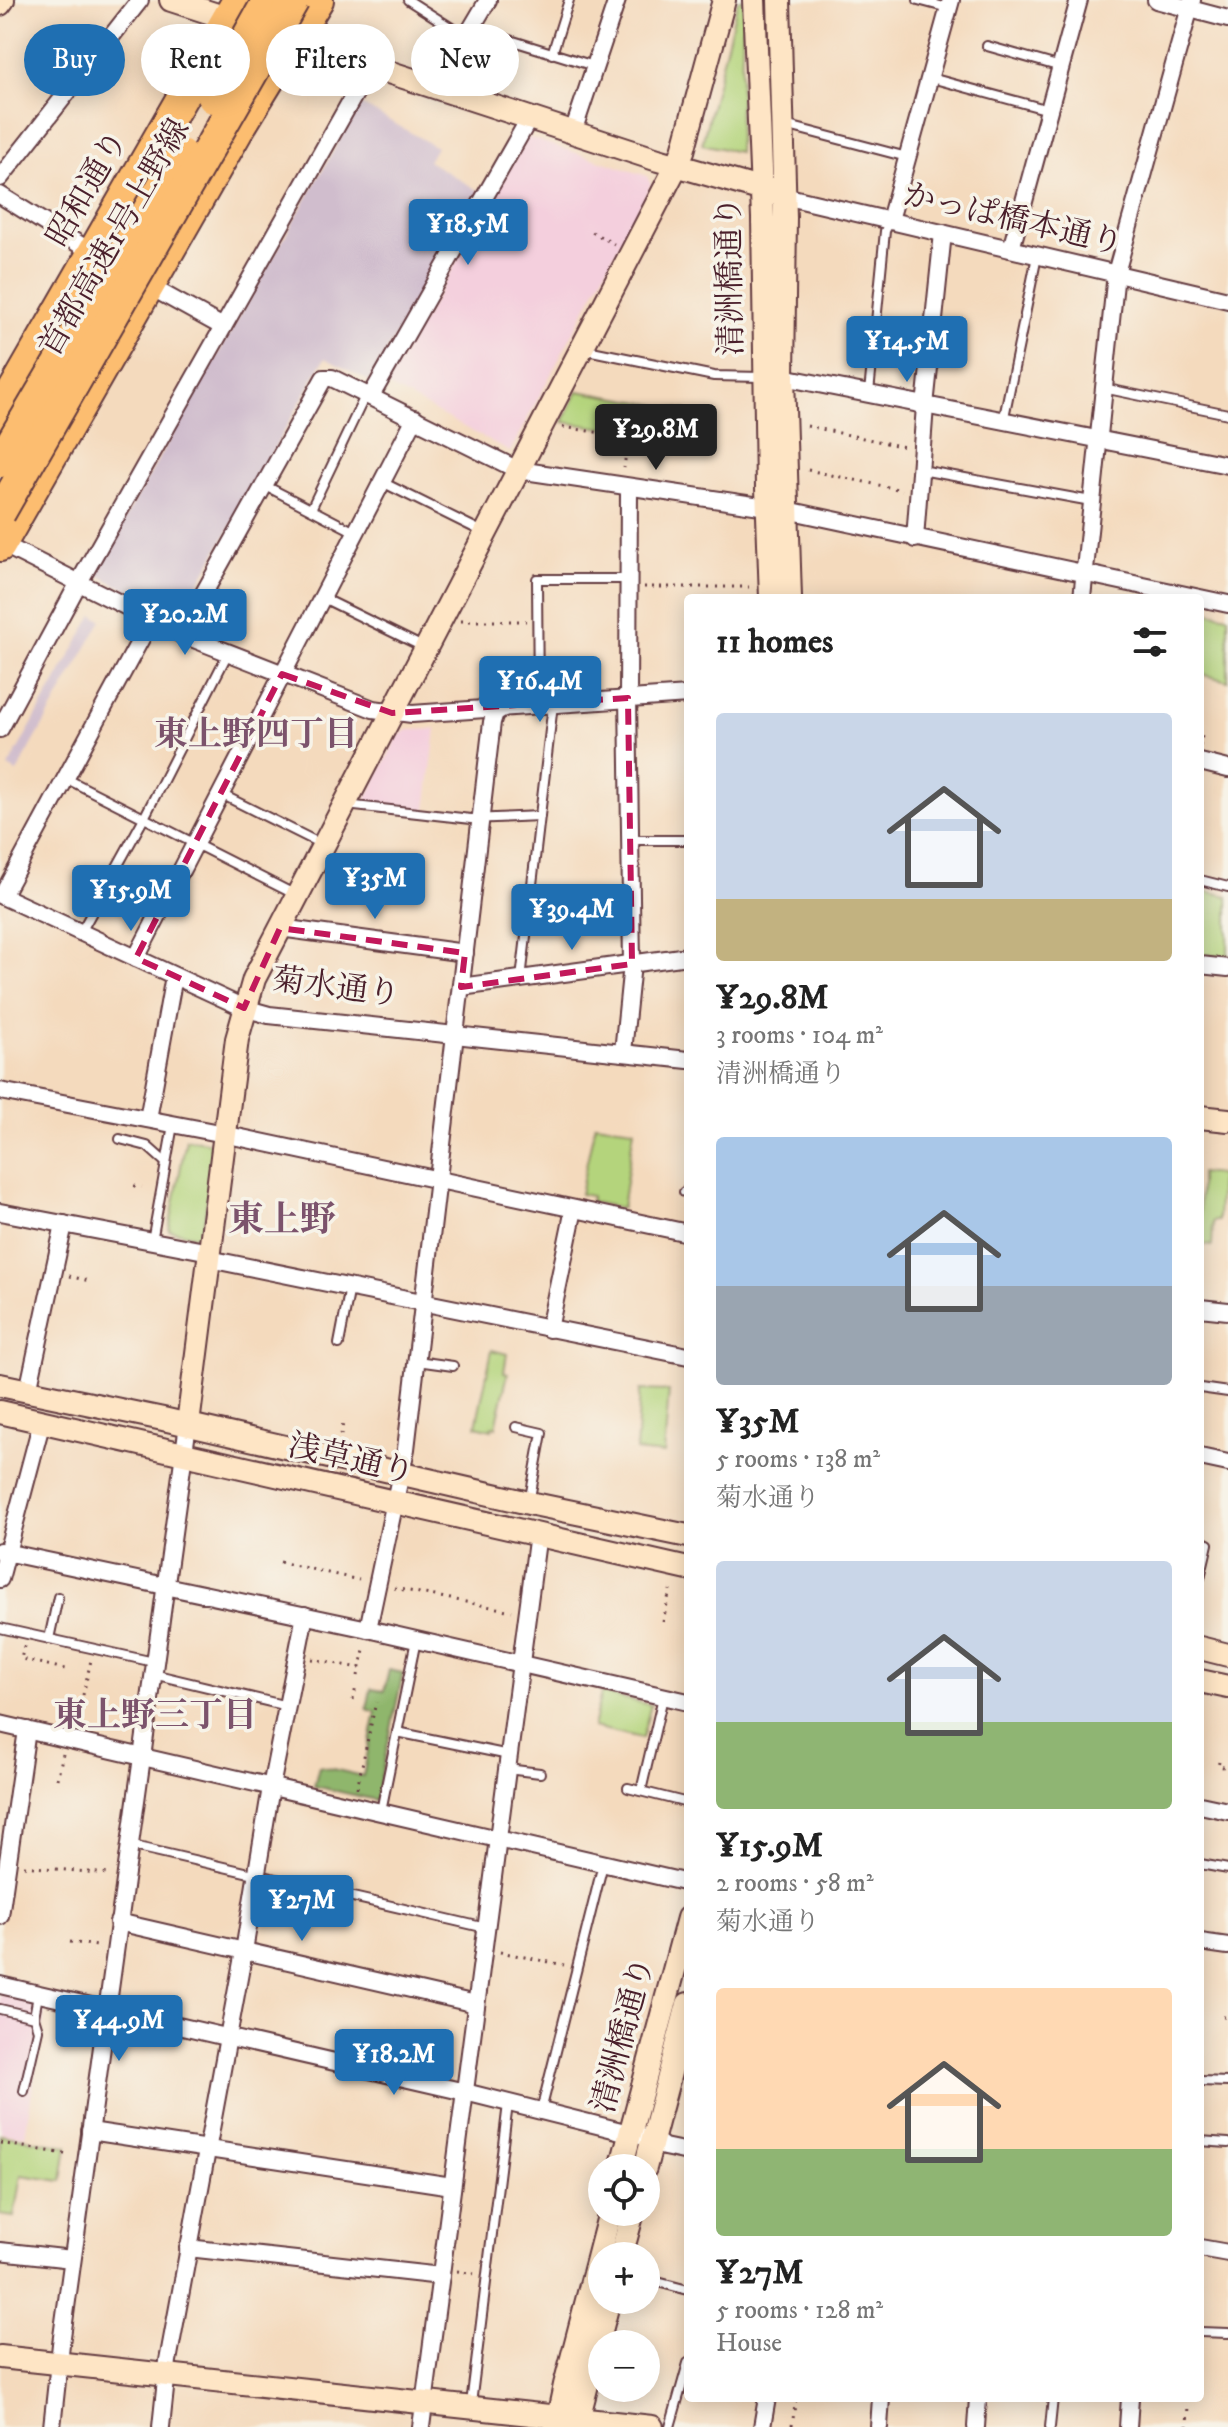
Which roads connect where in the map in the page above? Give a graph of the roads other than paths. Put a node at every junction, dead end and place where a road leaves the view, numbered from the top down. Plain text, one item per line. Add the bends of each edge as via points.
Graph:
1 (140, 0) edge
2 (171, 0) edge
3 (268, 0) edge
4 (294, 0) edge
5 (318, 0) edge
6 (408, 0) edge
7 (488, 0) edge
8 (569, 0) edge
9 (617, 0) edge
10 (724, 0) edge
11 (754, 0) edge
12 (779, 0) edge
13 (918, 0) edge
14 (1079, 0) edge
15 (1156, 0) edge
16 (950, 4) edge
17 (1191, 4) edge
18 (232, 9) edge
19 (1228, 19) edge
20 (303, 24) edge
21 (453, 24) edge
22 (473, 24) edge
23 (266, 27) edge
24 (519, 45) edge
25 (987, 46) dead end
26 (552, 54) junction
27 (595, 67) junction
28 (1061, 67) junction
29 (931, 78) junction
30 (266, 86) edge
31 (354, 96) edge
32 (460, 96) edge
33 (1049, 110) junction
34 (529, 119) junction
35 (782, 124) junction
36 (759, 125) junction
37 (573, 132) junction
38 (908, 158) junction
39 (677, 165) junction
40 (0, 178) edge
41 (762, 189) junction
42 (0, 195) edge
43 (784, 196) junction
44 (890, 220) junction
45 (943, 233) junction
46 (1011, 249) junction
47 (93, 253) junction
48 (1037, 255) junction
49 (1116, 273) junction
50 (149, 286) junction
51 (1228, 300) edge
52 (223, 327) junction
53 (581, 349) junction
54 (775, 377) junction
55 (1103, 388) junction
56 (869, 394) junction
57 (369, 395) junction
58 (925, 406) junction
59 (0, 414) edge
60 (1228, 414) edge
61 (415, 418) junction
62 (1003, 422) junction
63 (1097, 438) junction
64 (0, 462) edge
65 (1228, 465) edge
66 (920, 469) junction
67 (518, 470) junction
68 (382, 482) junction
69 (263, 485) junction
70 (625, 488) junction
71 (1091, 501) junction
72 (311, 509) junction
73 (777, 509) junction
74 (0, 513) edge
75 (356, 532) junction
76 (486, 533) junction
77 (915, 539) junction
78 (1, 545) edge
79 (1085, 574) junction
80 (629, 583) junction
81 (78, 584) junction
82 (762, 592) edge
83 (789, 594) edge
84 (1082, 594) edge
85 (1180, 594) edge
86 (322, 597) junction
87 (1204, 599) edge
88 (1228, 604) edge
89 (151, 620) junction
90 (181, 634) junction
91 (426, 648) junction
92 (228, 653) junction
93 (282, 674) junction
94 (684, 695) edge
95 (628, 698) junction
96 (545, 704) junction
97 (505, 707) junction
98 (392, 713) junction
99 (0, 729) edge
100 (1204, 763) edge
101 (1228, 769) edge
102 (67, 779) junction
103 (221, 794) junction
104 (345, 804) junction
105 (540, 816) junction
106 (144, 818) junction
107 (481, 819) junction
108 (631, 840) junction
109 (684, 840) edge
110 (196, 844) junction
111 (323, 846) junction
112 (1204, 881) edge
113 (1228, 887) edge
114 (1, 895) edge
115 (297, 895) junction
116 (280, 928) junction
117 (81, 933) junction
118 (465, 953) junction
119 (684, 957) edge
120 (136, 958) junction
121 (632, 964) junction
122 (1204, 965) edge
123 (1228, 968) edge
124 (174, 976) junction
125 (521, 979) junction
126 (461, 987) junction
127 (244, 1008) junction
128 (455, 1034) junction
129 (623, 1052) junction
130 (684, 1060) edge
131 (0, 1091) edge
132 (1204, 1117) edge
133 (148, 1119) junction
134 (1228, 1120) edge
135 (173, 1124) junction
136 (225, 1134) junction
137 (120, 1139) dead end
138 (165, 1162) junction
139 (438, 1180) junction
140 (574, 1209) junction
141 (0, 1212) edge
142 (64, 1224) junction
143 (684, 1232) edge
144 (152, 1241) junction
145 (210, 1255) junction
146 (350, 1287) junction
147 (423, 1302) junction
148 (1204, 1308) edge
149 (1228, 1311) edge
150 (549, 1329) junction
151 (339, 1344) dead end
152 (684, 1355) edge
153 (416, 1360) junction
154 (453, 1366) dead end
155 (0, 1385) edge
156 (1204, 1389) edge
157 (28, 1391) junction
158 (1228, 1392) edge
159 (0, 1412) edge
160 (42, 1421) junction
161 (188, 1424) junction
162 (516, 1427) dead end
163 (184, 1453) junction
164 (1204, 1458) edge
165 (1228, 1463) edge
166 (402, 1475) junction
167 (529, 1503) junction
168 (396, 1504) junction
169 (538, 1533) junction
170 (684, 1535) edge
171 (1204, 1542) edge
172 (4, 1552) edge
173 (1204, 1561) edge
174 (684, 1568) edge
175 (0, 1579) edge
176 (164, 1586) junction
177 (58, 1597) dead end
178 (305, 1615) junction
179 (0, 1628) edge
180 (368, 1629) junction
181 (49, 1639) junction
182 (416, 1639) junction
183 (1204, 1649) edge
184 (1228, 1655) edge
185 (521, 1662) junction
186 (153, 1668) junction
187 (1204, 1682) edge
188 (1228, 1687) edge
189 (663, 1696) junction
190 (684, 1701) edge
191 (287, 1706) junction
192 (0, 1724) edge
193 (27, 1730) junction
194 (397, 1732) junction
195 (141, 1757) junction
196 (508, 1762) junction
197 (540, 1773) dead end
198 (271, 1787) junction
199 (628, 1788) dead end
200 (641, 1791) junction
201 (684, 1802) edge
202 (1204, 1806) edge
203 (1228, 1811) edge
204 (381, 1812) junction
205 (498, 1839) junction
206 (129, 1845) junction
207 (4, 1859) edge
208 (604, 1863) junction
209 (1204, 1865) edge
210 (1228, 1869) edge
211 (257, 1875) junction
212 (684, 1882) edge
213 (0, 1916) edge
214 (118, 1922) junction
215 (486, 1928) junction
216 (684, 1933) edge
217 (1204, 1943) edge
218 (1228, 1946) edge
219 (244, 1951) junction
220 (0, 1985) edge
221 (38, 1994) junction
222 (476, 2004) junction
223 (0, 2009) edge
224 (106, 2010) junction
225 (34, 2017) junction
226 (684, 2019) edge
227 (228, 2038) junction
228 (1204, 2081) edge
229 (1228, 2082) edge
230 (24, 2091) dead end
231 (465, 2092) junction
232 (508, 2103) junction
233 (541, 2111) junction
234 (90, 2131) junction
235 (630, 2134) junction
236 (653, 2139) junction
237 (1204, 2141) edge
238 (1228, 2143) edge
239 (207, 2148) junction
240 (684, 2151) edge
241 (625, 2154) edge
242 (649, 2154) edge
243 (452, 2186) junction
244 (607, 2226) edge
245 (188, 2248) junction
246 (1204, 2249) edge
247 (0, 2251) edge
248 (1228, 2253) edge
249 (72, 2259) junction
250 (441, 2273) junction
251 (660, 2283) edge
252 (684, 2289) edge
253 (604, 2314) edge
254 (1204, 2332) edge
255 (1228, 2333) edge
256 (0, 2357) edge
257 (58, 2363) junction
258 (165, 2374) junction
259 (684, 2377) edge
260 (766, 2402) edge
261 (881, 2402) edge
262 (978, 2402) edge
263 (1053, 2402) edge
264 (1130, 2402) edge
265 (424, 2403) junction
266 (471, 2408) junction
267 (567, 2423) edge
268 (52, 2427) edge
269 (161, 2427) edge
270 (421, 2427) edge
271 (652, 2427) edge
272 (670, 2427) edge
273 (762, 2427) edge
274 (879, 2427) edge
275 (976, 2427) edge
276 (1050, 2427) edge
277 (1128, 2427) edge

1 - 40 street
2 - 18 street
3 - 64 highway, 首都高速1号上野線, bridge
4 - 74 highway, 首都高速1号上野線, bridge
5 - 20 highway
6 - 21 lane
7 - 22 street
8 - 26 lane
9 - 27 street
10 - 39 street
11 - 36 street, 清洲橋通り
12 - 35 street, 清洲橋通り
13 - 16 lane
14 - 28 street
15 - 17 street
16 - 29 street
17 - 19 street
17 - 49 street
18 - 23 street
18 - 47 highway, 昭和通り
24 - 26 lane
25 - 28 lane
26 - 27 lane
27 - 37 street
28 - 33 street
29 - 33 lane
29 - 38 street
30 - 50 highway
31 - 52 street
32 - 34 street
33 - 46 street
34 - 37 street
34 - 57 street
35 - 36 lane
35 - 38 lane
35 - 43 street, 清洲橋通り
36 - 41 street, 清洲橋通り
37 - 39 street
38 - 44 street
39 - 41 street
39 - 53 street
41 - 43 street
41 - 54 street, 清洲橋通り
42 - 47 street
43 - 44 street, かっぱ橋本通り
43 - 54 street, 清洲橋通り
44 - 45 street, かっぱ橋本通り
44 - 56 lane
45 - 46 street, かっぱ橋本通り
45 - 58 street
46 - 48 street, かっぱ橋本通り
47 - 59 highway, 昭和通り
48 - 49 street, かっぱ橋本通り
48 - 62 lane
49 - 51 street, かっぱ橋本通り
49 - 55 street
50 - 52 street
50 - 78 highway
52 - 81 street
53 - 54 lane via 714,376
53 - 67 street
54 - 56 street
54 - 73 street, 清洲橋通り
55 - 60 lane
55 - 63 street
56 - 58 street
57 - 61 street
57 - 69 street via 324,378
57 - 72 lane
58 - 62 street
58 - 66 street
61 - 67 street
61 - 68 street
62 - 63 street
63 - 65 street
63 - 71 street
66 - 71 lane
66 - 77 street
67 - 70 street
67 - 76 street
68 - 75 street
68 - 76 lane
69 - 72 lane
69 - 90 street
70 - 73 street
70 - 80 street
71 - 79 street
72 - 75 lane
73 - 77 street
73 - 82 street, 清洲橋通り
73 - 83 street, 清洲橋通り
75 - 86 street
76 - 91 street
77 - 79 street
78 - 81 street
79 - 84 street
79 - 85 street
80 - 95 street
80 - 96 lane via 537,579
81 - 89 street
81 - 99 street
86 - 91 lane
86 - 93 street
87 - 88 street
89 - 90 street
89 - 102 street
90 - 92 street
91 - 98 street
92 - 93 street
92 - 106 lane
93 - 98 street
93 - 103 street
94 - 95 street
95 - 96 street
95 - 108 street
96 - 97 street
96 - 105 lane
97 - 98 street
97 - 107 street via 493,717
98 - 104 street
100 - 101 street
102 - 106 lane
102 - 114 street
103 - 110 street
103 - 111 lane
104 - 107 lane
104 - 111 street
105 - 107 lane
105 - 125 lane
106 - 110 lane
106 - 117 lane
107 - 118 street
108 - 109 lane
108 - 121 street
110 - 115 lane
110 - 120 street
111 - 115 street
112 - 113 lane
114 - 117 street, 菊水通り
115 - 116 street
116 - 118 street
116 - 127 street
117 - 120 street, 菊水通り
118 - 126 street
119 - 121 street
120 - 124 street, 菊水通り
121 - 125 street
121 - 129 street
122 - 123 street
124 - 127 street, 菊水通り
124 - 133 street
125 - 126 street
126 - 128 street
127 - 128 street, 菊水通り
127 - 136 street
128 - 129 street, 菊水通り
128 - 139 street
129 - 130 street, 菊水通り
131 - 133 street
132 - 134 street
133 - 135 street
135 - 136 street
135 - 138 lane
136 - 139 street
136 - 145 street
137 - 138 lane via 147,1146
138 - 144 lane
139 - 140 street via 557,1199
139 - 147 street
140 - 143 street
140 - 150 street
141 - 142 street
142 - 144 street
142 - 157 street
144 - 145 street
145 - 146 street
145 - 161 street
146 - 147 street
146 - 151 lane
147 - 150 street
147 - 153 street
148 - 149 street
150 - 152 street
153 - 154 lane
153 - 166 street
155 - 157 street, 浅草通り
156 - 158 lane
157 - 161 street, 浅草通り
159 - 160 street, 浅草通り
160 - 163 street, 浅草通り
160 - 172 street
161 - 163 street
161 - 166 street, 浅草通り
162 - 167 lane via 542,1433
163 - 168 street, 浅草通り
163 - 176 street
164 - 165 street
166 - 167 street, 浅草通り
166 - 168 street
167 - 170 street, 浅草通り
168 - 169 street, 浅草通り
168 - 180 street
169 - 174 street, 浅草通り
169 - 185 street
171 - 173 lane
172 - 175 street
172 - 176 street
176 - 178 street
176 - 186 street
177 - 181 lane
178 - 180 street
178 - 191 street
179 - 181 lane
180 - 182 street
181 - 186 lane
182 - 185 street
182 - 194 lane
183 - 184 street
185 - 189 street
185 - 196 street
186 - 191 lane
186 - 195 street
187 - 188 street
189 - 190 street
189 - 200 lane
191 - 198 street
192 - 193 street
193 - 195 street
193 - 207 street
194 - 196 lane
194 - 204 lane
195 - 198 street
195 - 206 street
196 - 197 lane
196 - 205 street
198 - 204 street
198 - 211 street
199 - 200 lane
200 - 201 lane
202 - 203 street
204 - 205 street
205 - 208 street
205 - 215 street
206 - 211 lane
206 - 214 street
207 - 213 street
208 - 212 street
208 - 233 lane
209 - 210 lane
211 - 215 lane
211 - 219 street
214 - 219 street
214 - 224 street
215 - 222 street
216 - 235 street, 清洲橋通り
217 - 218 street
219 - 222 street
219 - 227 street
220 - 221 street
221 - 224 street
221 - 225 lane
222 - 231 street
223 - 225 lane
224 - 227 street
224 - 234 street
225 - 230 lane via 38,2030
226 - 236 street, 清洲橋通り
227 - 231 street
227 - 239 street
228 - 229 lane
231 - 232 street
231 - 243 street
232 - 233 street
232 - 266 lane
233 - 235 street
234 - 239 street
234 - 249 street
235 - 236 street
235 - 241 street, 清洲橋通り
236 - 240 street
236 - 242 street, 清洲橋通り
237 - 238 lane
239 - 243 street
239 - 245 street
243 - 250 street
244 - 267 street
245 - 250 street
245 - 258 street
246 - 248 street
247 - 249 street
249 - 257 street
250 - 265 street
251 - 252 lane
253 - 267 street
254 - 255 lane
256 - 257 street
257 - 258 street
257 - 268 street
258 - 265 street
258 - 269 street
259 - 272 lane
260 - 273 street
261 - 274 street
262 - 275 street
263 - 276 lane
264 - 277 street
265 - 266 street
265 - 270 street
266 - 267 street
267 - 271 street

